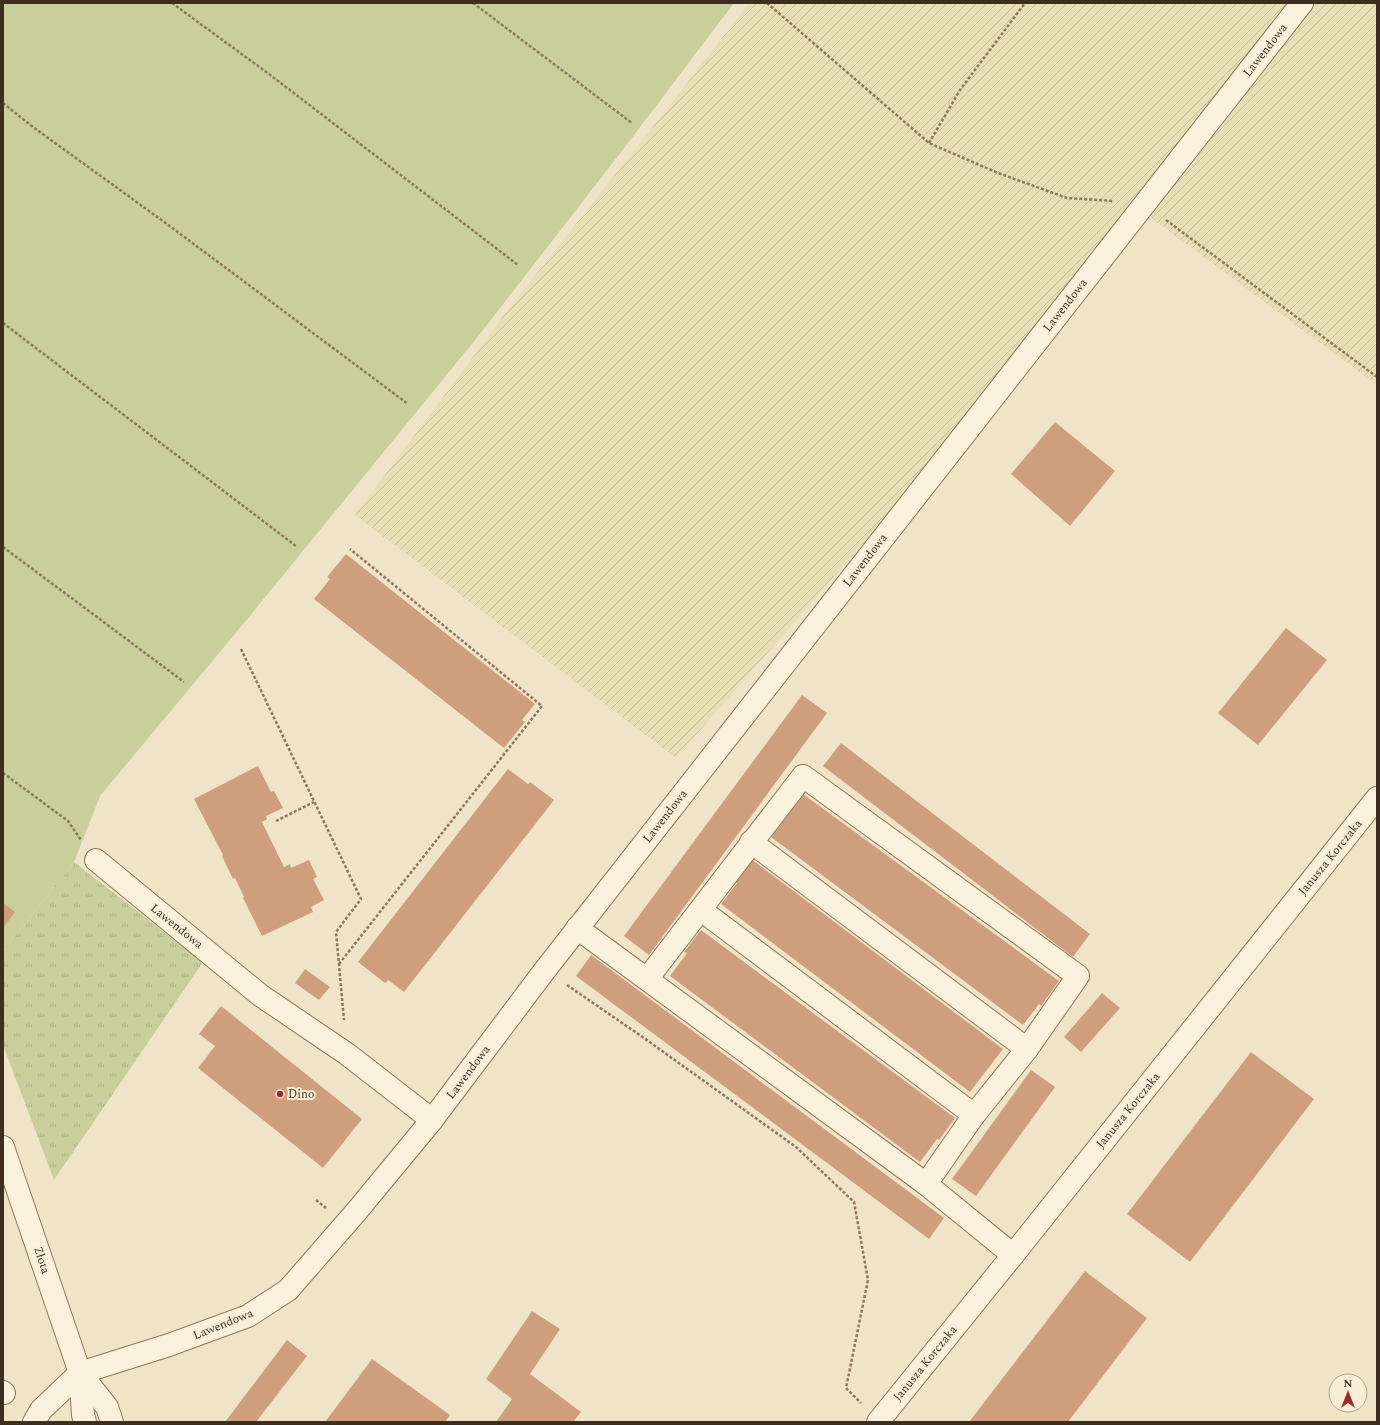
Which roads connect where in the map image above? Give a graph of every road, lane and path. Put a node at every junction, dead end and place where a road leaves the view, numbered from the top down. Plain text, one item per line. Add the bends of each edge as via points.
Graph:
1 (172, 3) edge
2 (473, 3) edge
3 (767, 3) edge
4 (1025, 3) edge
5 (1302, 3) edge
6 (3, 103) edge
7 (632, 123) dead end
8 (928, 143) junction
9 (1144, 204) junction
10 (518, 265) dead end
11 (3, 323) edge
12 (1377, 377) edge
13 (408, 404) dead end
14 (296, 546) dead end
15 (3, 547) edge
16 (350, 549) dead end
17 (241, 650) dead end
18 (184, 682) dead end
19 (3, 773) edge
20 (1377, 798) edge
21 (314, 802) junction
22 (276, 821) dead end
23 (751, 842) junction
24 (96, 860) joint
25 (701, 910) junction
26 (577, 928) junction
27 (339, 964) junction
28 (545, 970) junction
29 (647, 979) junction
30 (1027, 1049) junction
31 (347, 1054) junction
32 (974, 1115) junction
33 (432, 1120) junction
34 (3, 1147) edge
35 (926, 1184) junction
36 (316, 1200) dead end
37 (327, 1208) dead end
38 (1013, 1255) junction
39 (80, 1373) junction
40 (34, 1422) edge
41 (85, 1422) edge
42 (112, 1422) edge
43 (878, 1422) edge

1 - 10 path
2 - 7 path
3 - 8 path
4 - 8 path via 960,90
5 - 9 street, Lawendowa
6 - 13 path
8 - 9 path via 998,173 1067,198
9 - 12 path
9 - 26 street, Lawendowa
11 - 14 path
15 - 18 path
16 - 27 path via 542,706
17 - 21 path
19 - 24 path via 68,822
20 - 38 street, Janusza Korczaka
21 - 22 path
21 - 27 path via 362,899 336,932
23 - 25 street
23 - 30 street
23 - 30 street via 803,776 1078,976
24 - 31 street, Lawendowa via 260,995
25 - 29 street
25 - 32 street
26 - 28 street, Lawendowa
26 - 29 street
27 - 31 path
28 - 33 street, Lawendowa
28 - 43 path via 796,1147 854,1202 868,1280 846,1388
29 - 35 street
30 - 32 street
31 - 33 street, Lawendowa
32 - 35 street
33 - 39 street, Lawendowa via 288,1290 248,1316 169,1346
34 - 39 street, Złota
35 - 38 street
36 - 37 path
38 - 43 street, Janusza Korczaka
39 - 40 street via 41,1410
39 - 41 street, Złota
39 - 42 street, Złota via 107,1408

